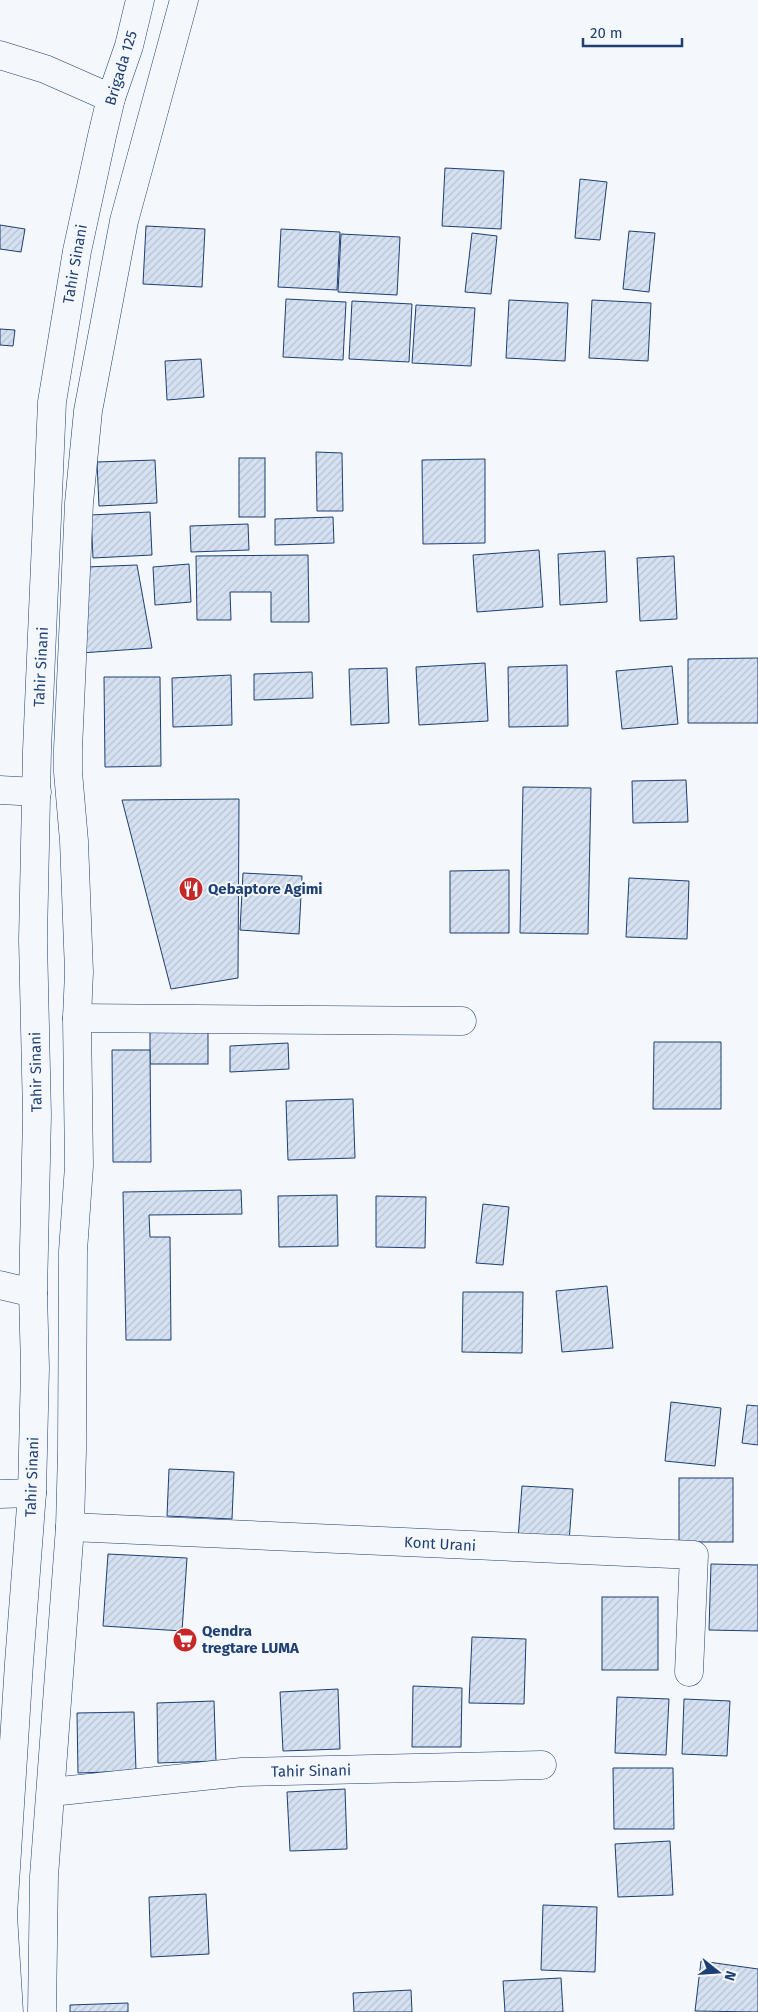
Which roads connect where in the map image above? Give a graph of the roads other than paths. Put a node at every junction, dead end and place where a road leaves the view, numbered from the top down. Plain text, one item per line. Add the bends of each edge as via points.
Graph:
1 (140, 0) edge
2 (184, 0) edge
3 (0, 55) edge
4 (111, 98) junction
5 (102, 136) joint
6 (0, 790) edge
7 (37, 792) junction
8 (77, 1018) junction
9 (462, 1021) dead end
10 (0, 1285) edge
11 (33, 1293) junction
12 (32, 1493) junction
13 (0, 1494) edge
14 (70, 1527) junction
15 (689, 1672) dead end
16 (542, 1765) dead end
17 (51, 1792) junction
18 (9, 2012) edge
19 (42, 2012) edge

1 - 4 main road, Brigada 125 via 129,46
2 - 8 main road, Tahir Sinani via 124,221 88,411 79,503 68,765 79,972
3 - 4 main road via 45,69
4 - 5 main road, Brigada 125
5 - 7 main road, Tahir Sinani via 77,251 52,402
6 - 7 main road
7 - 11 main road, Tahir Sinani via 33,940 38,1115
8 - 9 main road
8 - 14 main road, Tahir Sinani via 79,1166 73,1251
10 - 11 main road
11 - 12 main road, Tahir Sinani
12 - 13 main road
12 - 18 main road, Tahir Sinani via 4,1915
14 - 15 main road, Kont Urani via 694,1555
14 - 17 main road, Tahir Sinani
16 - 17 main road, Tahir Sinani via 242,1772
17 - 19 main road, Tahir Sinani via 44,1876

